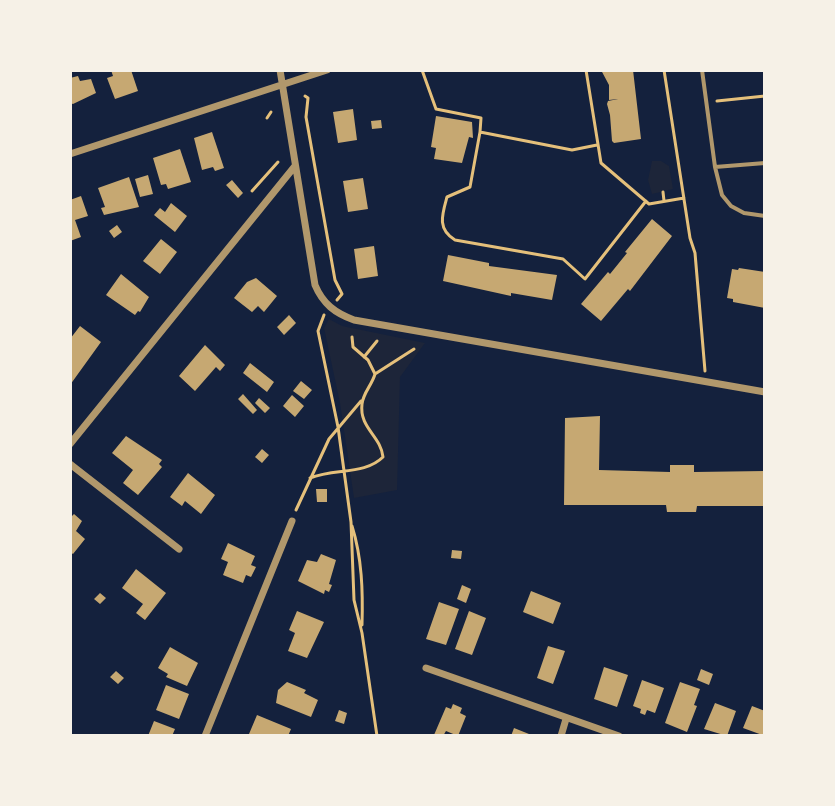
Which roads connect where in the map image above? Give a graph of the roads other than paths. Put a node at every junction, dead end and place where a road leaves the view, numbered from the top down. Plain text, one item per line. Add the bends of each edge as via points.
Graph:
1 (280, 70) edge
2 (327, 70) edge
3 (702, 70) edge
4 (283, 84) junction
5 (70, 154) edge
6 (765, 163) edge
7 (295, 166) junction
8 (715, 167) junction
9 (765, 216) edge
10 (765, 392) edge
11 (70, 444) edge
12 (70, 464) edge
13 (292, 521) road end
14 (179, 549) dead end
15 (426, 668) dead end
16 (566, 719) junction
17 (205, 736) edge
18 (561, 736) edge
19 (619, 736) edge

1 - 4 street
2 - 4 street
3 - 8 lane
4 - 5 street
4 - 7 street
6 - 8 lane
7 - 10 street via 315,285 329,308 354,320
7 - 11 street
8 - 9 lane via 722,195 731,206
12 - 14 street
13 - 17 street
15 - 16 street
16 - 18 street
16 - 19 street

